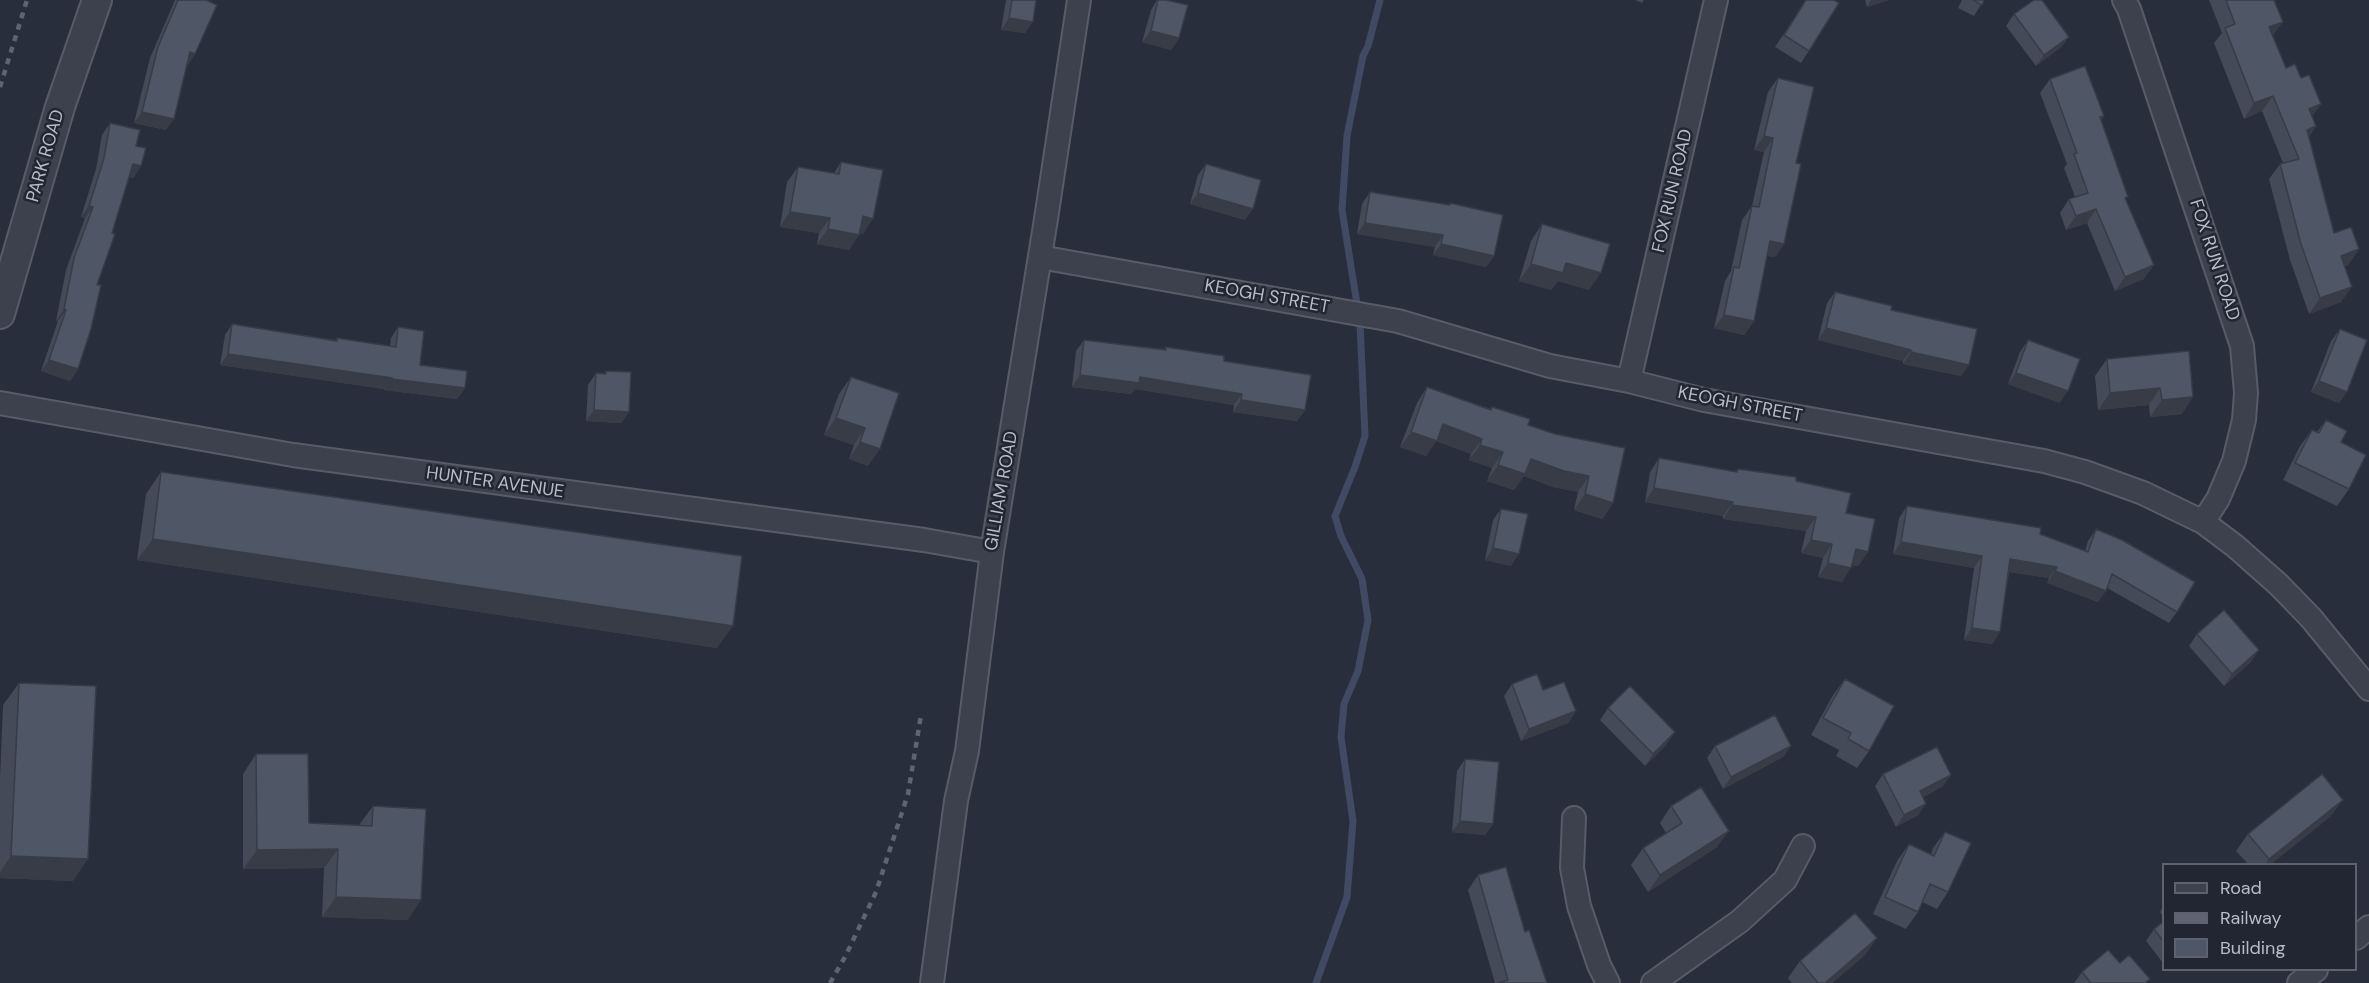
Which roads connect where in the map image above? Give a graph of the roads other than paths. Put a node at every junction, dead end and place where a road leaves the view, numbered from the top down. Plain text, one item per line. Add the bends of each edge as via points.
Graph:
1 (97, 0) edge
2 (1079, 0) edge
3 (1716, 0) edge
4 (2124, 0) edge
5 (1040, 257) junction
6 (0, 314) edge
7 (1629, 381) junction
8 (0, 403) edge
9 (2203, 522) junction
10 (992, 552) junction
11 (2369, 689) edge
12 (1574, 818) dead end
13 (1803, 846) dead end
14 (2369, 927) edge
15 (2357, 936) edge
16 (2314, 971) edge
17 (932, 983) edge
18 (1608, 983) edge
19 (1653, 983) edge
20 (2299, 983) edge

1 - 6 street, PARK ROAD via 60,107
2 - 5 street, GILLIAM ROAD
3 - 7 street, FOX RUN ROAD
4 - 9 street, FOX RUN ROAD via 2242,345 2244,420 2234,461
5 - 7 street, KEOGH STREET via 1398,321 1550,366
5 - 10 street, GILLIAM ROAD
7 - 9 street, KEOGH STREET via 1704,400 2044,461 2144,494
8 - 10 street, HUNTER AVENUE via 293,455
9 - 11 street, KEOGH STREET via 2279,585
10 - 17 street, GILLIAM ROAD
12 - 18 street via 1572,868 1579,906
13 - 19 street via 1785,880 1740,921
14 - 15 street
16 - 20 street

